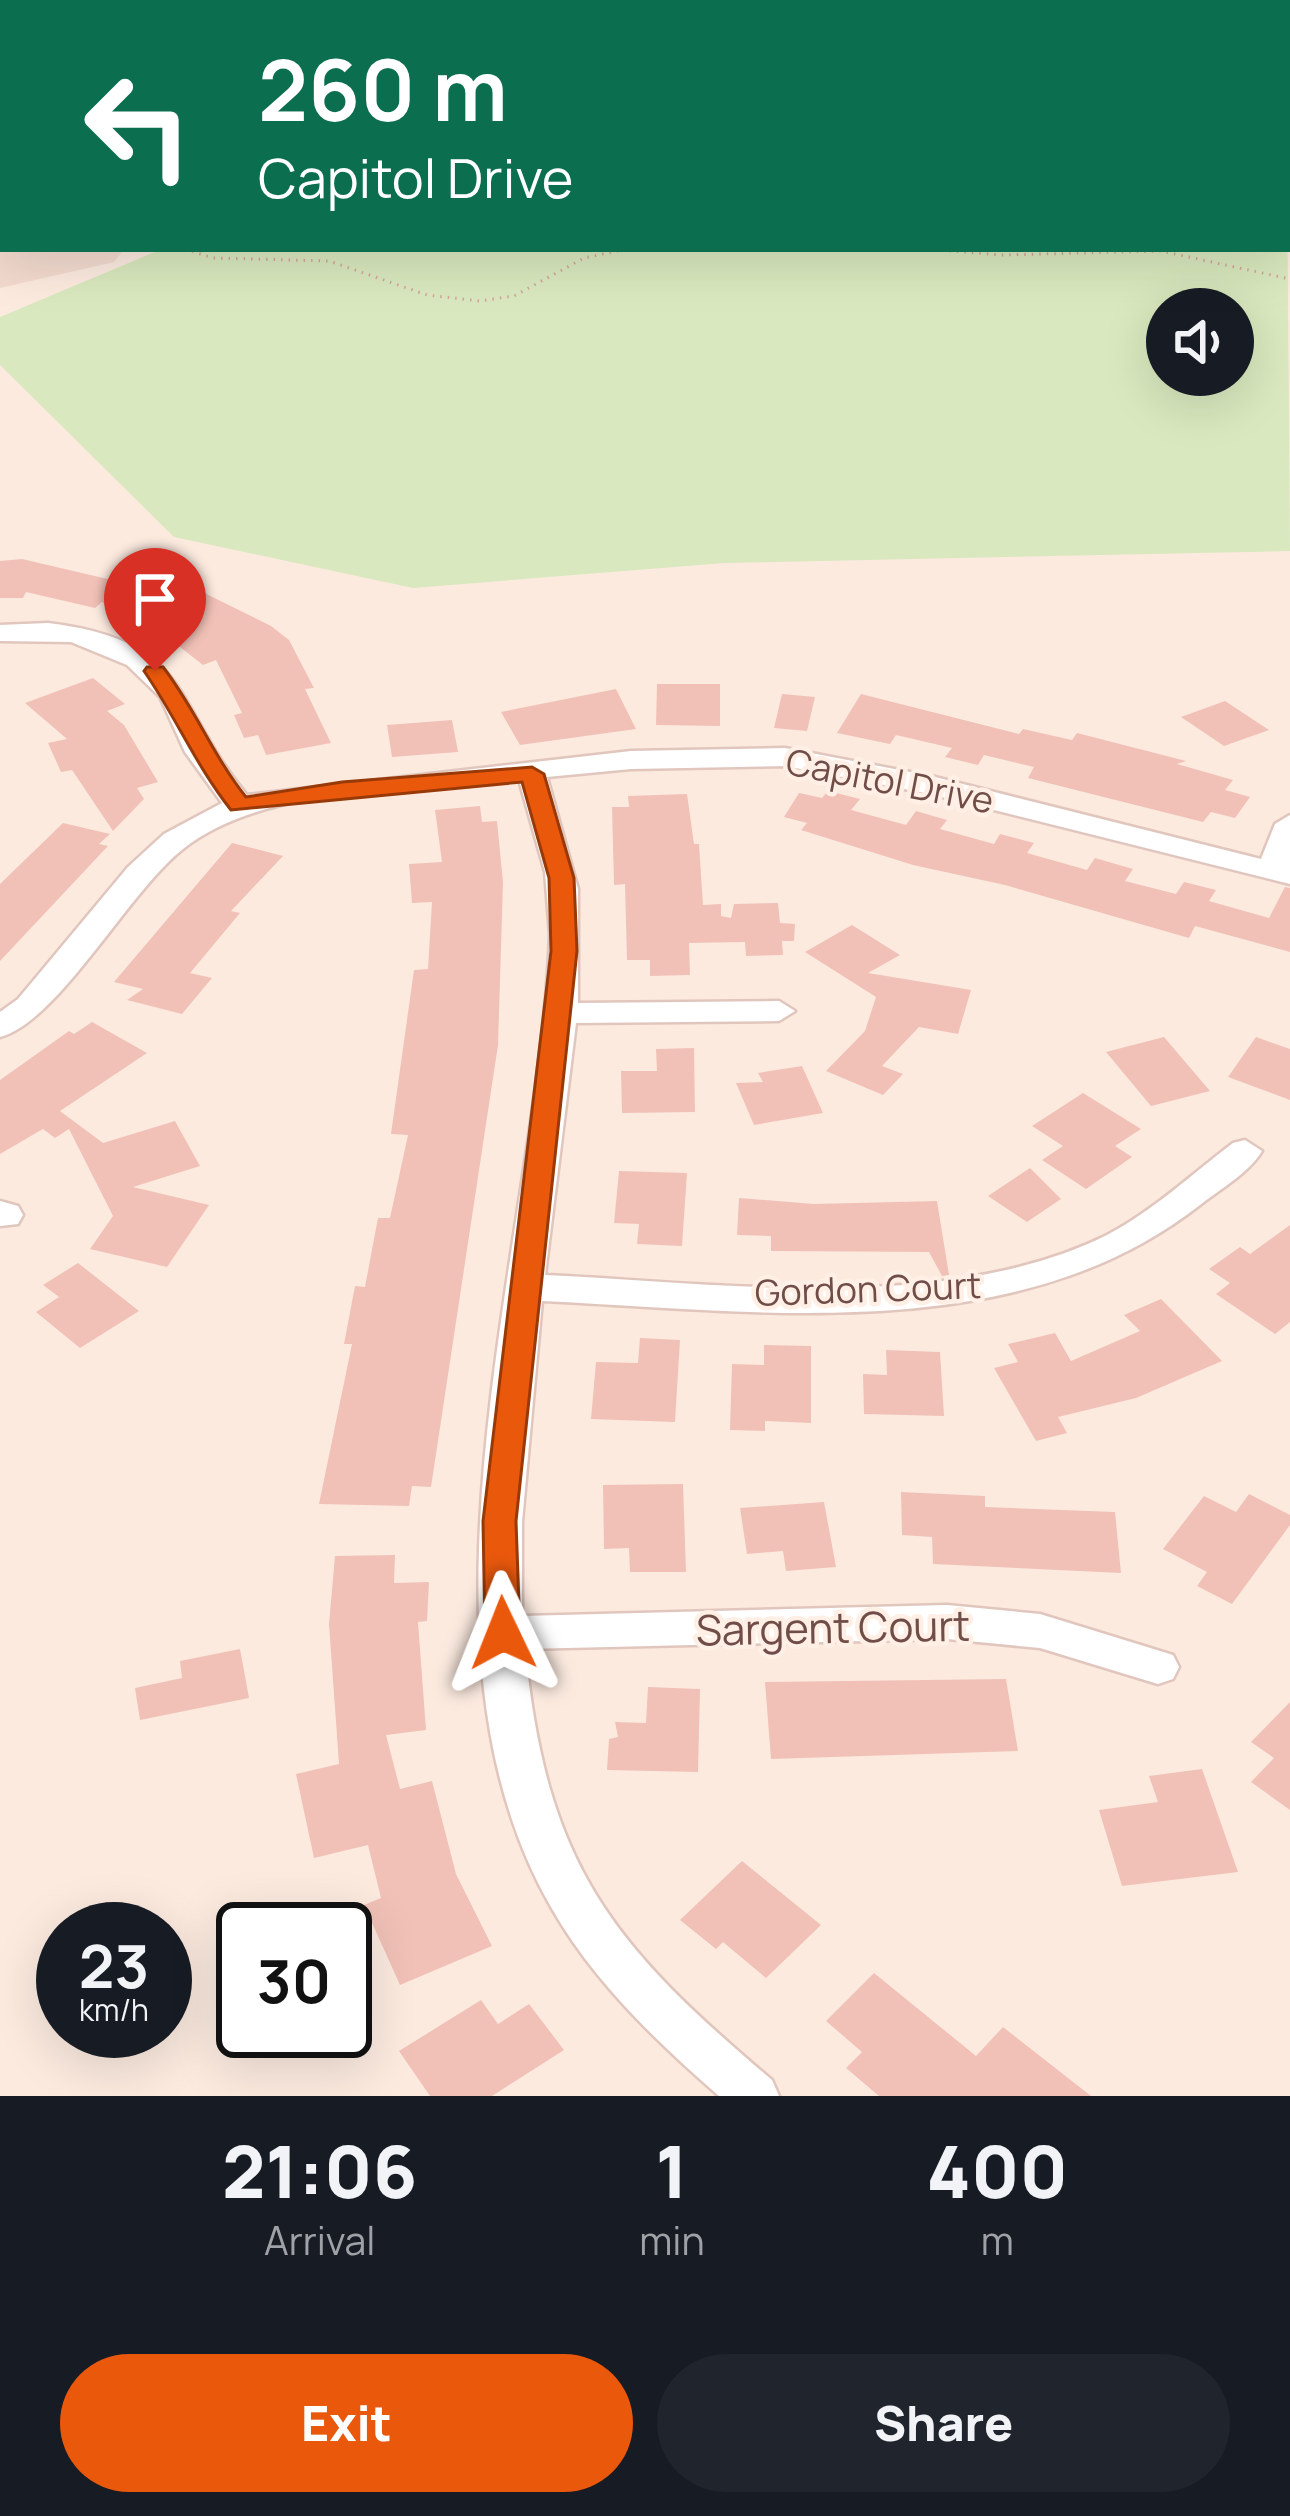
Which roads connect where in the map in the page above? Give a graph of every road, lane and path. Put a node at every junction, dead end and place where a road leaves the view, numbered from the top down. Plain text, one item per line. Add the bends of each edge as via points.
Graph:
1 (194, 252) edge
2 (612, 252) edge
3 (980, 252) edge
4 (1129, 252) edge
5 (1166, 252) edge
6 (1290, 279) edge
7 (0, 633) edge
8 (532, 774) junction
9 (240, 805) junction
10 (1290, 824) edge
11 (1281, 872) edge
12 (779, 1011) dead end
13 (558, 1013) junction
14 (0, 1027) edge
15 (1245, 1151) dead end
16 (525, 1287) junction
17 (503, 1633) junction
18 (1158, 1667) dead end
19 (755, 2096) edge

1 - 2 path via 329,261 427,295 480,301 514,296
3 - 4 path
5 - 6 path
7 - 9 street via 83,637 155,671
8 - 9 street, Capitol Drive
8 - 11 street, Capitol Drive via 631,760 785,757 911,780
8 - 13 street via 565,908
9 - 14 street, Capitol Drive via 175,840 139,873 29,1006
10 - 11 street
12 - 13 street
13 - 16 street
15 - 16 street, Gordon Court via 1119,1244 987,1287 900,1296
16 - 17 street via 500,1521
17 - 18 street, Sargent Court via 947,1622 1040,1631
17 - 19 street via 521,1771 538,1834 567,1892 651,2000

